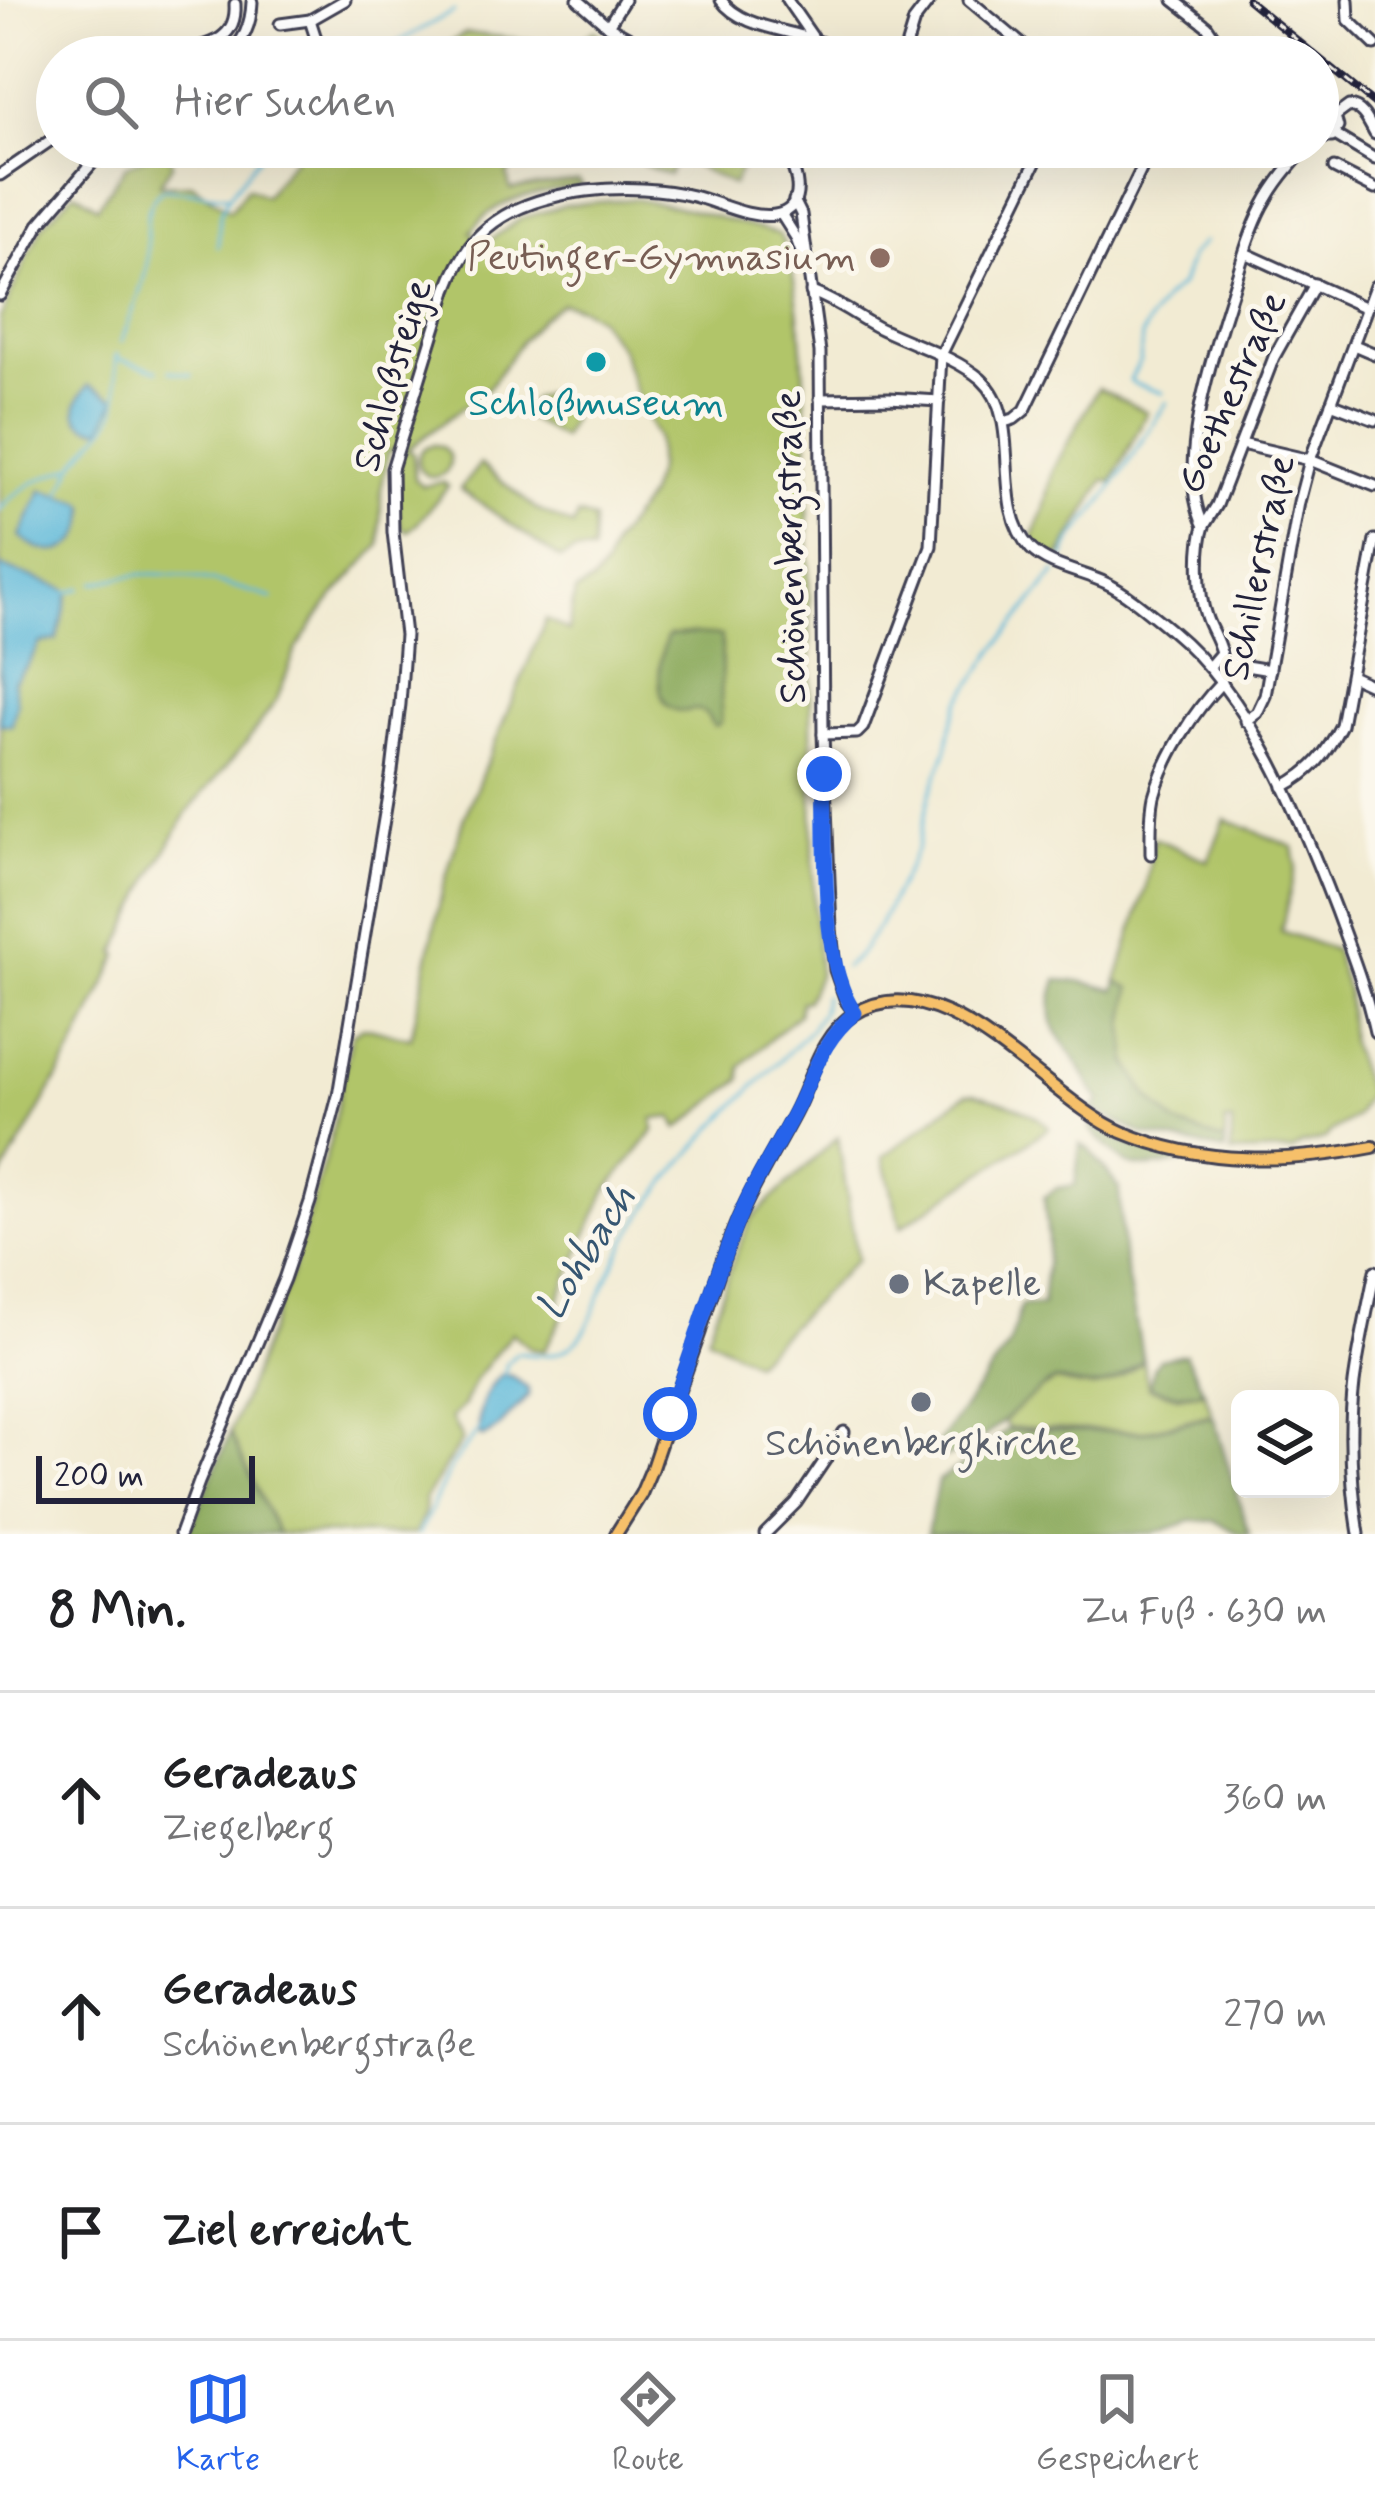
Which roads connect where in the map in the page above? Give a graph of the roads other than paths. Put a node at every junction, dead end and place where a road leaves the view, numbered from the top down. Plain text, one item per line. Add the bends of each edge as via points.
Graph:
1 (345, 0) edge
2 (578, 0) edge
3 (624, 0) edge
4 (721, 0) edge
5 (787, 0) edge
6 (930, 0) edge
7 (969, 0) edge
8 (1174, 0) edge
9 (1348, 0) edge
10 (252, 2) edge
11 (235, 4) dead end
12 (310, 20) junction
13 (280, 24) dead end
14 (608, 26) junction
15 (225, 36) edge
16 (245, 36) edge
17 (315, 36) edge
18 (626, 36) edge
19 (800, 36) edge
20 (811, 36) edge
21 (909, 36) edge
22 (1012, 36) edge
23 (1214, 36) edge
24 (1375, 45) edge
25 (1339, 113) edge
26 (1375, 134) edge
27 (1339, 138) edge
28 (36, 150) edge
29 (1375, 160) edge
30 (88, 168) edge
31 (794, 168) edge
32 (1032, 168) edge
33 (1142, 168) edge
34 (1288, 168) edge
35 (1334, 168) dead end
36 (0, 175) edge
37 (1375, 189) edge
38 (794, 200) junction
39 (782, 214) junction
40 (1245, 253) junction
41 (806, 264) junction
42 (1315, 284) junction
43 (1375, 286) edge
44 (811, 292) junction
45 (0, 295) edge
46 (1366, 308) junction
47 (1354, 345) junction
48 (1375, 354) edge
49 (941, 355) junction
50 (820, 399) junction
51 (939, 401) junction
52 (1331, 403) junction
53 (1375, 420) edge
54 (1004, 422) junction
55 (1241, 444) junction
56 (1310, 460) junction
57 (1375, 486) edge
58 (1204, 526) junction
59 (1375, 540) edge
60 (1372, 573) edge
61 (1219, 657) junction
62 (1209, 667) junction
63 (1270, 670) junction
64 (1351, 676) junction
65 (1222, 682) junction
66 (1375, 687) edge
67 (1246, 721) junction
68 (824, 734) junction
69 (1283, 787) junction
70 (1151, 854) dead end
71 (855, 1013) junction
72 (1375, 1033) edge
73 (1374, 1145) edge
74 (1375, 1271) edge
75 (844, 1432) dead end
76 (181, 1534) edge
77 (616, 1534) edge
78 (765, 1534) edge
79 (1359, 1534) edge

1 - 12 street
2 - 14 street
3 - 14 street
4 - 19 street via 752,22
5 - 20 street
6 - 21 street
7 - 22 street
8 - 23 street
9 - 24 street via 1349,20
10 - 16 street
11 - 15 street via 236,22
12 - 13 street
12 - 17 street
14 - 18 street
25 - 26 street via 1356,107
27 - 29 street
28 - 36 street
30 - 45 street via 39,225
31 - 38 street
32 - 49 street
33 - 54 street via 1025,410
34 - 40 street
35 - 37 street
38 - 39 street
38 - 41 street
39 - 41 street
39 - 76 street, Schloßsteige via 623,188 508,213 457,265 395,457 392,512 405,635 400,704 338,1096 284,1279
40 - 42 street
40 - 58 street via 1198,421 1193,466
41 - 44 street, Schönenbergstraße
42 - 46 street
42 - 55 street, Goethestraße via 1274,357
43 - 46 street, Schillerstraße
44 - 49 street
44 - 50 street, Schönenbergstraße
46 - 47 street, Schillerstraße
47 - 48 street
47 - 52 street, Schillerstraße
49 - 51 street
49 - 54 street via 989,386
50 - 51 street
50 - 68 street, Schönenbergstraße
51 - 68 street via 931,546 862,728
52 - 53 street
52 - 56 street, Schillerstraße
54 - 62 street via 1012,508 1033,551 1111,585
55 - 56 street
55 - 58 street, Goethestraße
56 - 57 street
56 - 63 street, Schillerstraße
58 - 61 street via 1200,590
59 - 60 street
60 - 64 street
61 - 62 street
61 - 63 street
62 - 65 street
63 - 67 street, Schillerstraße via 1262,706
64 - 66 street
64 - 69 street via 1328,751
65 - 67 street
65 - 70 street via 1192,720 1154,796
67 - 69 street
68 - 71 street, Schönenbergstraße via 835,970
69 - 72 street via 1368,996
71 - 73 main road via 905,1002 946,1012 1103,1123 1179,1150 1298,1159
71 - 77 main road via 819,1054 751,1190 641,1495
74 - 79 street via 1354,1381
75 - 78 street

